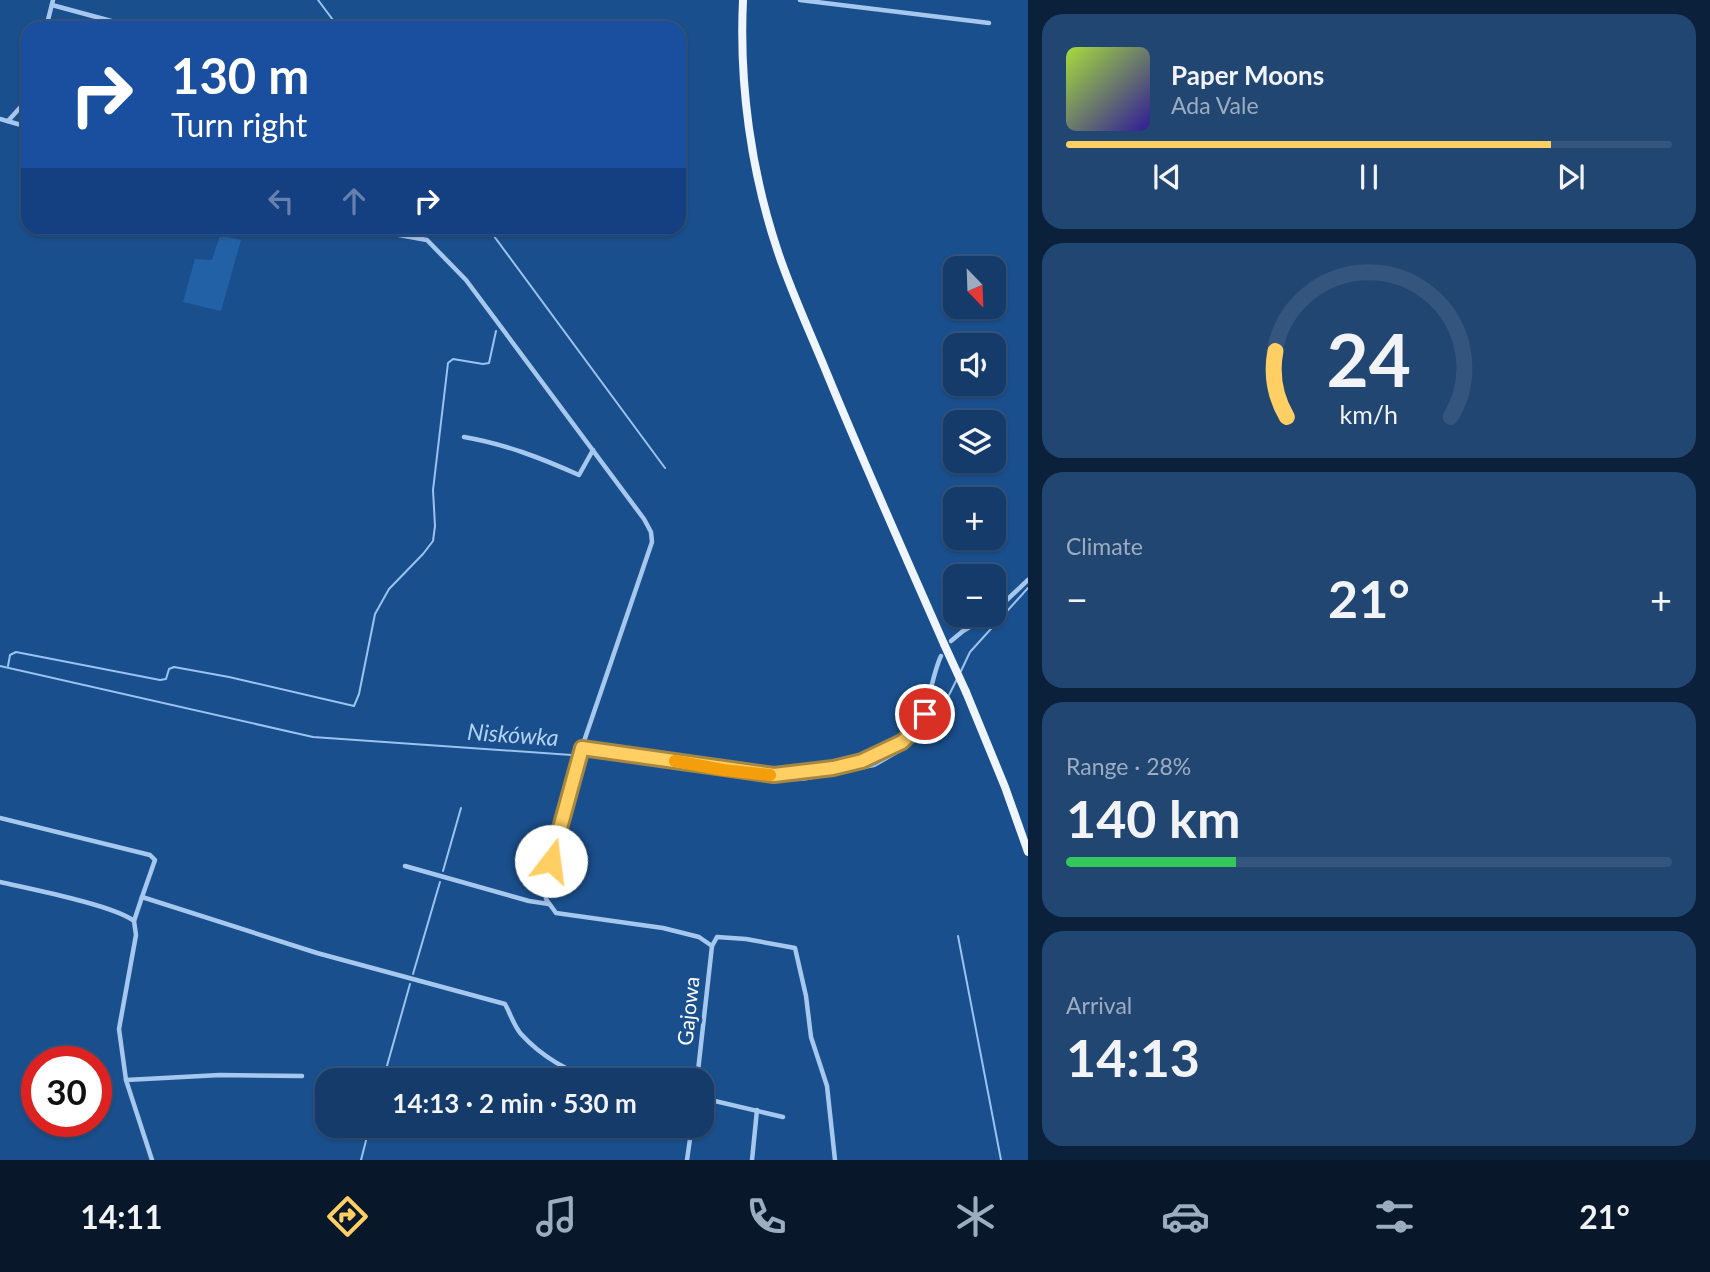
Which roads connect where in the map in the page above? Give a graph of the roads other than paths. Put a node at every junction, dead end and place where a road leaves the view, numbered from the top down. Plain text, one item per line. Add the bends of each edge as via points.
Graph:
1 (743, 0) edge
2 (800, 0) edge
3 (53, 2) edge
4 (48, 21) edge
5 (114, 21) edge
6 (989, 23) dead end
7 (21, 106) edge
8 (0, 119) edge
9 (8, 121) junction
10 (21, 125) edge
11 (399, 235) edge
12 (464, 437) dead end
13 (593, 450) junction
14 (1027, 580) edge
15 (1006, 600) edge
16 (970, 627) edge
17 (948, 643) junction
18 (941, 656) dead end
19 (581, 751) junction
20 (0, 818) edge
21 (1027, 852) edge
22 (405, 866) dead end
23 (0, 882) edge
24 (142, 897) junction
25 (550, 905) junction
26 (134, 921) junction
27 (712, 946) junction
28 (567, 1068) edge
29 (698, 1068) edge
30 (302, 1076) dead end
31 (126, 1080) junction
32 (714, 1101) edge
33 (757, 1110) junction
34 (783, 1117) dead end
35 (690, 1138) edge
36 (152, 1160) edge
37 (687, 1160) edge
38 (752, 1160) edge
39 (835, 1160) edge

1 - 17 main road via 745,96 771,231 794,296
2 - 6 street
3 - 4 street
3 - 5 street
7 - 9 street
8 - 9 street
9 - 10 street
11 - 13 street via 427,240 466,280
12 - 13 street via 545,459 579,475
13 - 19 street via 652,536
14 - 15 street
16 - 17 street
17 - 21 main road, bridge
18 - 19 street via 920,725 902,742 862,761 774,775
19 - 25 street via 545,885
20 - 24 street via 150,855 155,860
22 - 25 street
23 - 26 street via 96,906
24 - 26 street
24 - 28 street via 317,953 505,1004 519,1032
25 - 27 street via 556,912 699,937
26 - 31 street via 136,935 119,1029
27 - 29 street, Gajowa
27 - 39 street via 717,937 794,948 811,1037 827,1086
30 - 31 street
31 - 36 street
32 - 33 street
33 - 34 street
33 - 38 street
35 - 37 street

